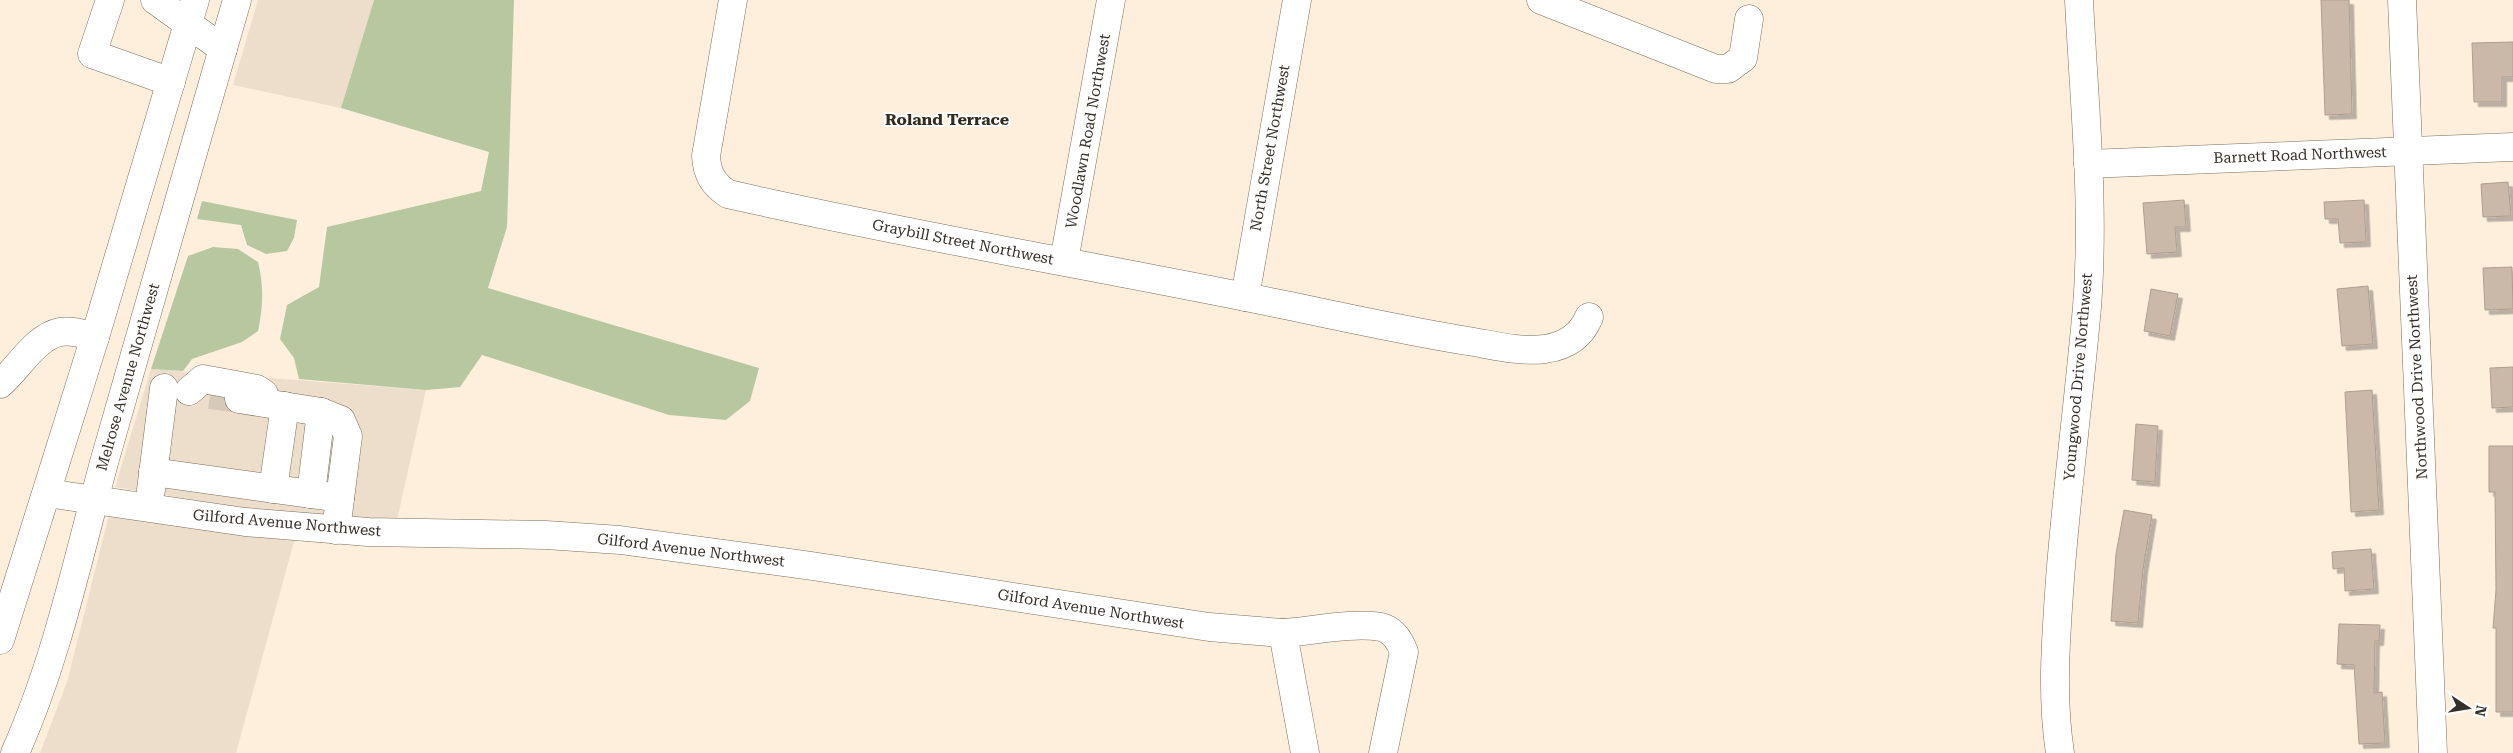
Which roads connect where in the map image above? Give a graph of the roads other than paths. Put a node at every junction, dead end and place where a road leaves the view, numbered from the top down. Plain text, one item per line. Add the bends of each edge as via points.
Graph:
1 (110, 0) edge
2 (155, 0) edge
3 (237, 0) edge
4 (733, 0) edge
5 (1111, 0) edge
6 (1297, 0) edge
7 (1541, 0) edge
8 (2079, 0) edge
9 (2402, 0) edge
10 (1571, 5) edge
11 (191, 12) edge
12 (1749, 19) dead end
13 (223, 49) junction
14 (172, 82) junction
15 (2513, 147) edge
16 (2407, 152) junction
17 (2088, 164) junction
18 (1064, 261) junction
19 (1245, 297) junction
20 (1589, 317) dead end
21 (95, 337) junction
22 (127, 382) junction
23 (0, 384) edge
24 (188, 391) junction
25 (239, 399) tunnel mouth
26 (282, 406) junction
27 (321, 412) junction
28 (153, 472) junction
29 (273, 489) junction
30 (47, 493) junction
31 (311, 494) junction
32 (340, 498) junction
33 (95, 500) junction
34 (148, 508) junction
35 (336, 530) junction
36 (1283, 633) junction
37 (0, 640) edge
38 (15, 753) edge
39 (1305, 753) edge
40 (1383, 753) edge
41 (2060, 753) edge
42 (2433, 753) edge

1 - 14 street via 92,54
2 - 11 street
3 - 13 street, Melrose Avenue Northwest
4 - 18 street, Graybill Street Northwest via 706,156 712,180 728,194
5 - 18 street, Woodlawn Road Northwest
6 - 19 street, North Street Northwest
7 - 10 street
8 - 17 street, Youngwood Drive Northwest
9 - 16 street, Northwood Drive Northwest
10 - 12 street via 1662,49 1716,69 1728,68 1743,58
11 - 13 street
11 - 14 street
13 - 22 street, Melrose Avenue Northwest
14 - 21 street
15 - 16 street, Barnett Road Northwest
16 - 17 street, Barnett Road Northwest
16 - 42 street, Northwood Drive Northwest
17 - 41 street, Youngwood Drive Northwest via 2087,306 2067,488 2055,651 2054,687
18 - 19 street, Graybill Street Northwest
19 - 20 street, Graybill Street Northwest via 1430,335 1522,350 1566,344 1578,336
21 - 23 street via 60,332 46,338
21 - 30 street
22 - 24 street
22 - 33 street, Melrose Avenue Northwest
24 - 26 street via 203,379 257,388
24 - 28 street
25 - 26 street
26 - 27 street
26 - 29 street
27 - 31 street
27 - 32 street via 340,420 348,436
28 - 29 street
28 - 34 street
29 - 31 street
30 - 33 street, Gilford Avenue Northwest
30 - 37 street
31 - 32 street
32 - 35 street
33 - 34 street, Gilford Avenue Northwest
33 - 38 street, Melrose Avenue Northwest via 36,702
34 - 35 street, Gilford Avenue Northwest via 245,522
35 - 36 street, Gilford Avenue Northwest via 620,540 1209,627
36 - 39 street
36 - 40 street, Gilford Avenue Northwest via 1358,627 1382,628 1393,633 1400,643 1404,659

